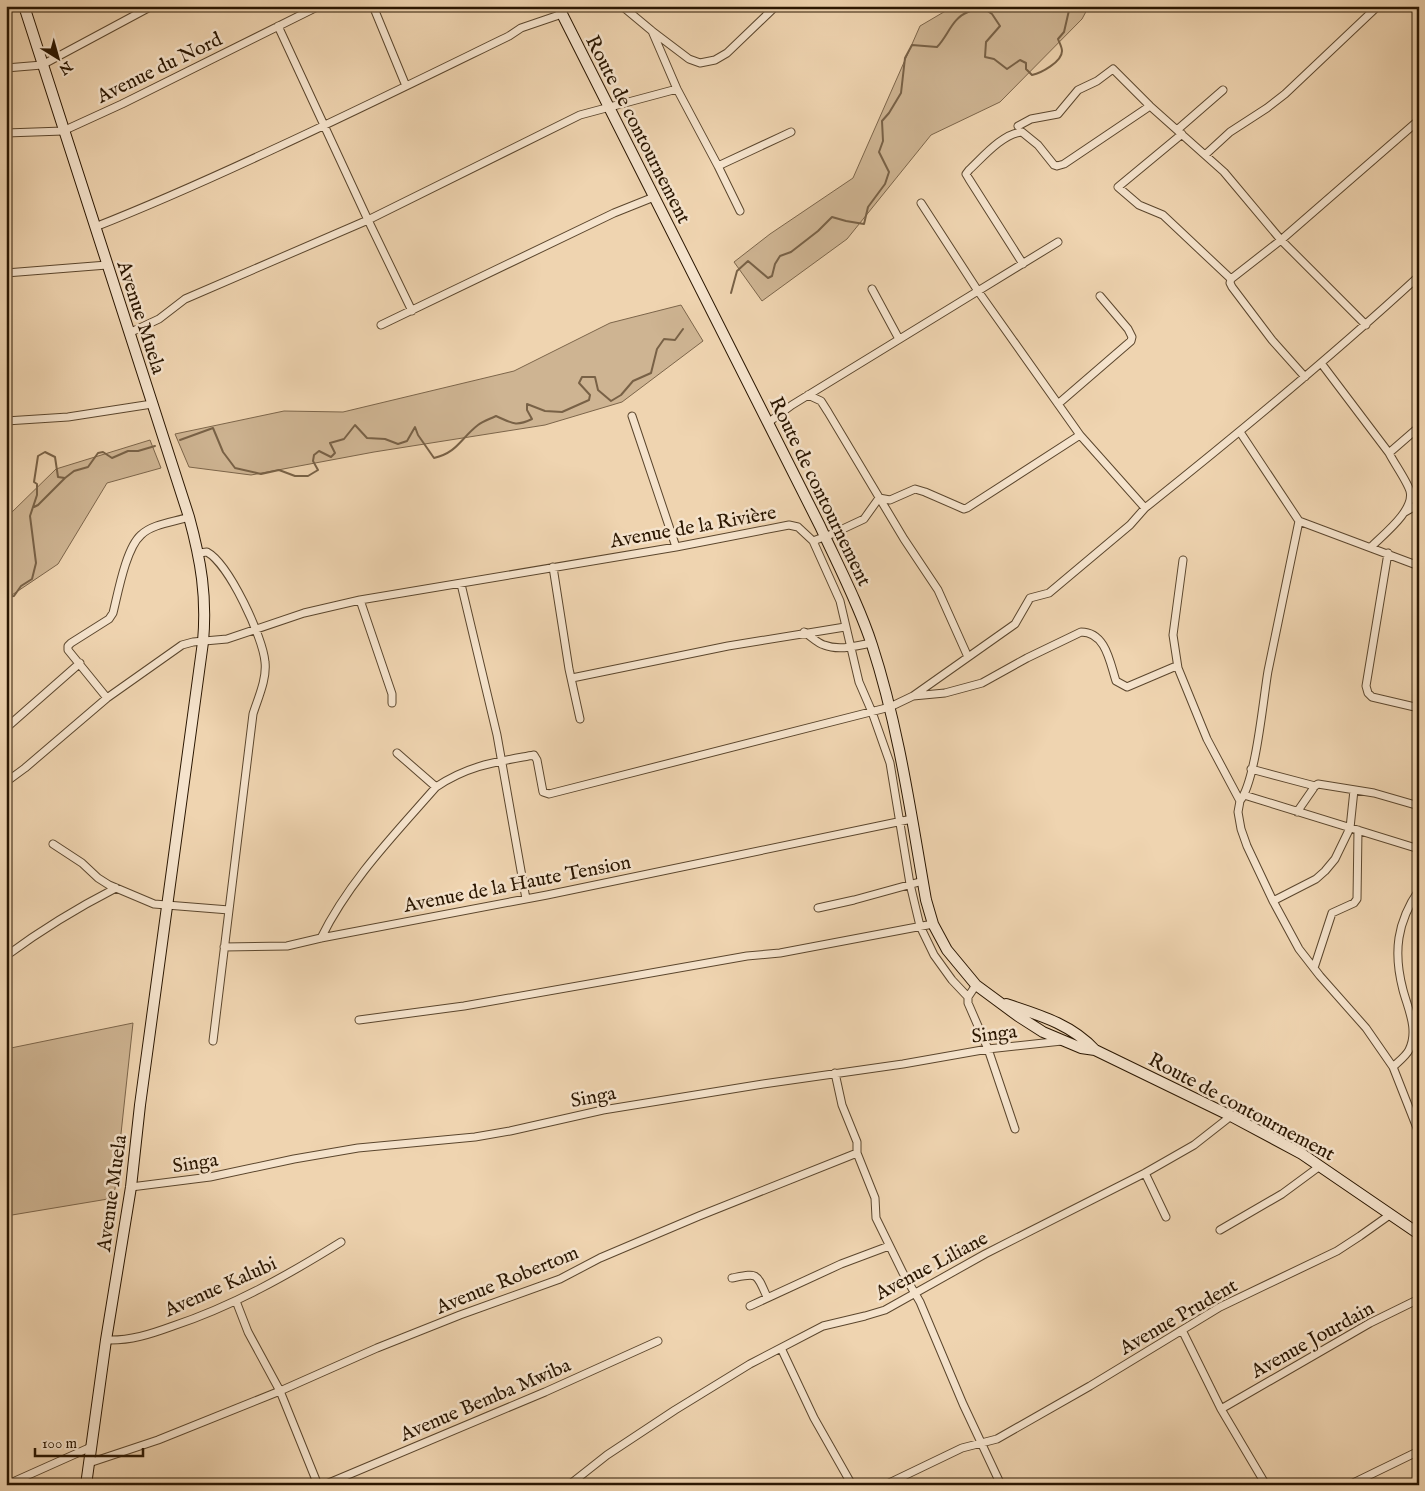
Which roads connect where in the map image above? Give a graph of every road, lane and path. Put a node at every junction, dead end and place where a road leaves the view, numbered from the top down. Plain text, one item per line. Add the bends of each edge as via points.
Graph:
1 (24, 6) edge
2 (152, 6) edge
3 (319, 6) edge
4 (373, 6) edge
5 (622, 6) edge
6 (776, 6) edge
7 (1378, 6) edge
8 (560, 10) edge
9 (278, 26) junction
10 (652, 31) junction
11 (42, 65) junction
12 (6, 68) edge
13 (406, 86) junction
14 (677, 89) junction
15 (1223, 90) dead end
16 (1150, 106) junction
17 (609, 107) junction
18 (1419, 120) edge
19 (323, 126) junction
20 (1018, 126) dead end
21 (63, 131) junction
22 (790, 132) dead end
23 (1180, 132) junction
24 (6, 133) edge
25 (1205, 155) junction
26 (718, 166) junction
27 (654, 197) junction
28 (921, 203) dead end
29 (740, 211) dead end
30 (368, 220) junction
31 (94, 227) junction
32 (1281, 240) junction
33 (1058, 242) dead end
34 (1023, 264) junction
35 (107, 265) junction
36 (6, 273) edge
37 (1419, 276) edge
38 (1231, 279) junction
39 (872, 289) dead end
40 (978, 291) junction
41 (1100, 296) dead end
42 (412, 311) junction
43 (381, 325) dead end
44 (1366, 325) junction
45 (129, 333) junction
46 (899, 339) junction
47 (1321, 363) junction
48 (1305, 377) junction
49 (808, 395) junction
50 (152, 404) junction
51 (1058, 404) junction
52 (632, 416) dead end
53 (6, 421) edge
54 (769, 422) junction
55 (1419, 428) edge
56 (1240, 432) junction
57 (1080, 435) junction
58 (1389, 453) junction
59 (879, 498) junction
60 (1419, 504) edge
61 (1145, 508) junction
62 (1405, 512) junction
63 (189, 517) junction
64 (1299, 521) junction
65 (825, 537) junction
66 (813, 541) junction
67 (676, 547) junction
68 (1371, 547) junction
69 (199, 553) junction
70 (1388, 554) junction
71 (1183, 560) dead end
72 (1419, 566) edge
73 (553, 567) junction
74 (461, 584) junction
75 (360, 600) junction
76 (845, 627) junction
77 (255, 629) junction
78 (804, 632) junction
79 (203, 642) junction
80 (871, 643) junction
81 (850, 647) junction
82 (968, 657) junction
83 (80, 663) junction
84 (1178, 668) junction
85 (572, 678) junction
86 (913, 696) junction
87 (107, 698) junction
88 (392, 703) dead end
89 (890, 707) junction
90 (1419, 708) edge
91 (872, 712) junction
92 (580, 719) dead end
93 (6, 728) edge
94 (398, 753) dead end
95 (502, 761) junction
96 (1251, 769) junction
97 (6, 782) edge
98 (1315, 786) junction
99 (436, 787) junction
100 (1354, 790) junction
101 (1242, 798) junction
102 (1419, 806) edge
103 (1297, 812) junction
104 (912, 818) junction
105 (899, 821) junction
106 (1350, 828) junction
107 (1358, 830) junction
108 (53, 844) dead end
109 (1419, 849) edge
110 (923, 881) junction
111 (910, 884) junction
112 (116, 888) junction
113 (1419, 890) edge
114 (526, 899) junction
115 (1273, 901) junction
116 (167, 906) junction
117 (818, 908) dead end
118 (229, 910) junction
119 (934, 924) junction
120 (920, 926) junction
121 (321, 938) junction
122 (224, 947) junction
123 (6, 956) edge
124 (1314, 968) junction
125 (976, 985) junction
126 (968, 997) junction
127 (1000, 1002) junction
128 (1419, 1014) edge
129 (359, 1020) dead end
130 (1413, 1020) junction
131 (1062, 1041) junction
132 (213, 1042) dead end
133 (988, 1049) junction
134 (1095, 1050) junction
135 (1393, 1067) junction
136 (834, 1073) junction
137 (1230, 1116) junction
138 (1015, 1129) dead end
139 (1419, 1133) edge
140 (857, 1153) junction
141 (1320, 1166) junction
142 (1146, 1173) junction
143 (131, 1187) junction
144 (1391, 1214) junction
145 (1166, 1217) dead end
146 (1220, 1230) dead end
147 (1419, 1234) edge
148 (342, 1242) dead end
149 (889, 1246) junction
150 (732, 1278) dead end
151 (915, 1293) junction
152 (767, 1297) junction
153 (1419, 1299) edge
154 (236, 1301) junction
155 (750, 1306) dead end
156 (1182, 1330) junction
157 (106, 1340) junction
158 (658, 1340) dead end
159 (781, 1348) junction
160 (280, 1391) junction
161 (1221, 1409) junction
162 (981, 1442) junction
163 (91, 1447) junction
164 (1419, 1451) edge
165 (89, 1463) junction
166 (6, 1485) edge
167 (86, 1485) edge
168 (318, 1485) edge
169 (324, 1485) edge
170 (569, 1485) edge
171 (852, 1485) edge
172 (885, 1485) edge
173 (1001, 1485) edge
174 (1266, 1485) edge
175 (1349, 1485) edge

1 - 11 street, Avenue Muela
2 - 11 street
3 - 9 street, Avenue du Nord
4 - 13 street
5 - 10 street
6 - 10 street via 727,53 708,62 689,60
7 - 25 street via 1285,94 1230,132
8 - 13 street
8 - 17 street, Route de contournement
9 - 19 street
9 - 21 street, Avenue du Nord
10 - 14 street
11 - 12 street
11 - 21 street, Avenue Muela
13 - 19 street
14 - 17 street
14 - 26 street
15 - 23 street
16 - 20 street via 1113,69 1078,90 1058,114 1031,119
16 - 23 street
16 - 34 street via 1064,164 1054,165 1038,145 1022,132 1014,132 969,170 966,174 968,179
17 - 27 street, Route de contournement
17 - 30 street via 580,115
18 - 32 street
19 - 30 street
19 - 31 street via 170,197
21 - 24 street, Avenue du Nord
21 - 31 street, Avenue Muela
22 - 26 street
23 - 25 street
23 - 38 street via 1118,188 1139,205 1163,215
25 - 32 street via 1224,172
26 - 29 street
27 - 42 street via 614,213
27 - 54 street, Route de contournement
28 - 40 street
30 - 42 street
30 - 45 street via 185,298 159,319
31 - 35 street, Avenue Muela
32 - 38 street
32 - 44 street
33 - 34 street
34 - 40 street
35 - 36 street
35 - 45 street, Avenue Muela
37 - 44 street
38 - 48 street via 1232,287 1272,340
39 - 46 street
40 - 46 street
40 - 51 street
41 - 51 street via 1128,329 1131,342
42 - 43 street
44 - 47 street
45 - 50 street, Avenue Muela
46 - 49 street
47 - 48 street
47 - 58 street
48 - 56 street
49 - 54 street
49 - 59 street via 821,401
50 - 53 street via 68,417
50 - 63 street, Avenue Muela
51 - 57 street
52 - 67 street
54 - 65 street, Route de contournement
55 - 58 street
56 - 61 street
56 - 64 street
57 - 59 street via 968,508 914,489 890,500
57 - 61 street
58 - 62 street via 1410,491
59 - 65 street via 864,520
59 - 82 street via 938,590
60 - 62 street
61 - 82 street via 1130,525 1049,593 1030,598 1015,624
62 - 68 street
63 - 69 street, Avenue Muela
63 - 83 street via 151,529 131,547 113,613 68,646
64 - 68 street
64 - 96 street
65 - 66 street
65 - 80 street, Route de contournement
66 - 67 street, Avenue de la Rivière via 798,527 789,525
66 - 76 street via 840,601
67 - 73 street, Avenue de la Rivière
68 - 70 street
69 - 77 street via 213,555 224,569
69 - 79 street, Avenue Muela via 205,617
70 - 72 street
70 - 90 street via 1366,686 1372,697
71 - 84 street via 1173,635
73 - 74 street, Avenue de la Rivière
73 - 85 street
74 - 75 street, Avenue de la Rivière
74 - 95 street
75 - 77 street, Avenue de la Rivière via 304,612
75 - 88 street via 392,694
76 - 78 street
76 - 81 street
77 - 79 street, Avenue de la Rivière via 228,639
77 - 118 street via 266,663 265,674 253,714
78 - 81 street via 824,645
78 - 85 street
79 - 87 street, Avenue de la Rivière via 182,645
79 - 116 street, Avenue Muela
80 - 81 street
80 - 89 street, Route de contournement
81 - 91 street via 858,682
82 - 86 street
83 - 87 street
83 - 93 street
84 - 86 street via 1127,687 1116,681 1106,647 1094,635 1081,632 982,683 945,693
84 - 101 street via 1207,739
85 - 92 street
86 - 89 street
87 - 97 street, Avenue de la Rivière
89 - 91 street
89 - 104 street, Route de contournement
91 - 95 street via 548,794 543,792 534,755
91 - 105 street via 890,763
94 - 99 street
95 - 99 street via 477,766
95 - 114 street
96 - 98 street
96 - 101 street
98 - 100 street via 1323,784
98 - 103 street
99 - 121 street via 371,860
100 - 102 street
100 - 106 street
101 - 103 street
101 - 115 street via 1238,812 1241,828
103 - 106 street
104 - 105 street, Avenue de la Haute Tension
104 - 110 street, Route de contournement
105 - 111 street
105 - 114 street, Avenue de la Haute Tension
106 - 107 street
106 - 115 street via 1325,872
107 - 109 street
107 - 124 street via 1357,899 1332,913
108 - 112 street
110 - 111 street
110 - 119 street, Route de contournement
111 - 117 street
111 - 120 street
112 - 116 street
112 - 123 street via 46,927
113 - 130 street via 1399,928 1397,952 1402,988
114 - 121 street, Avenue de la Haute Tension
115 - 124 street
116 - 118 street
116 - 143 street, Avenue Muela
118 - 122 street
119 - 120 street
119 - 125 street, Route de contournement via 948,950
120 - 126 street via 934,955
120 - 129 street via 464,1006
121 - 122 street, Avenue de la Haute Tension via 287,946
122 - 132 street
124 - 135 street via 1366,1028
125 - 126 street
125 - 127 street, Route de contournement
126 - 133 street
127 - 131 street, Route de contournement via 1042,1032
127 - 134 street, Route de contournement via 1063,1025 1088,1041
128 - 130 street
130 - 135 street via 1409,1052
131 - 133 street, Singa
131 - 134 street, Route de contournement
133 - 136 street, Singa
133 - 138 street
134 - 137 street, Route de contournement
135 - 139 street
136 - 140 street via 842,1105 857,1142
136 - 143 street, Singa via 603,1110 501,1133 358,1148 210,1177
137 - 141 street, Route de contournement
137 - 142 street, Avenue Liliane via 1194,1145
140 - 149 street via 875,1198 876,1218
140 - 160 street, Avenue Robertom via 699,1216 600,1258 560,1279 377,1348
141 - 144 street, Route de contournement
141 - 146 street via 1282,1194
142 - 145 street
142 - 151 street, Avenue Liliane
143 - 157 street, Avenue Muela
144 - 147 street, Route de contournement
144 - 156 street, Avenue Prudent via 1337,1251
148 - 154 street, Avenue Kalubi
149 - 151 street
149 - 152 street
150 - 152 street via 756,1275
151 - 159 street, Avenue Liliane via 885,1310 823,1326
151 - 162 street
152 - 155 street
153 - 161 street, Avenue Jourdain
154 - 157 street, Avenue Kalubi via 154,1332 128,1339
154 - 160 street via 248,1332
156 - 161 street
156 - 162 street, Avenue Prudent via 997,1439
157 - 163 street, Avenue Muela
158 - 169 street, Avenue Bemba Mwiba via 545,1392
159 - 170 street, Avenue Liliane via 675,1410 607,1455
159 - 171 street via 814,1418
160 - 165 street, Avenue Robertom via 158,1440
160 - 168 street
161 - 174 street
162 - 172 street, Avenue Prudent via 945,1455
162 - 173 street
163 - 165 street, Avenue Muela
163 - 166 street
164 - 175 street
165 - 167 street, Avenue Muela

